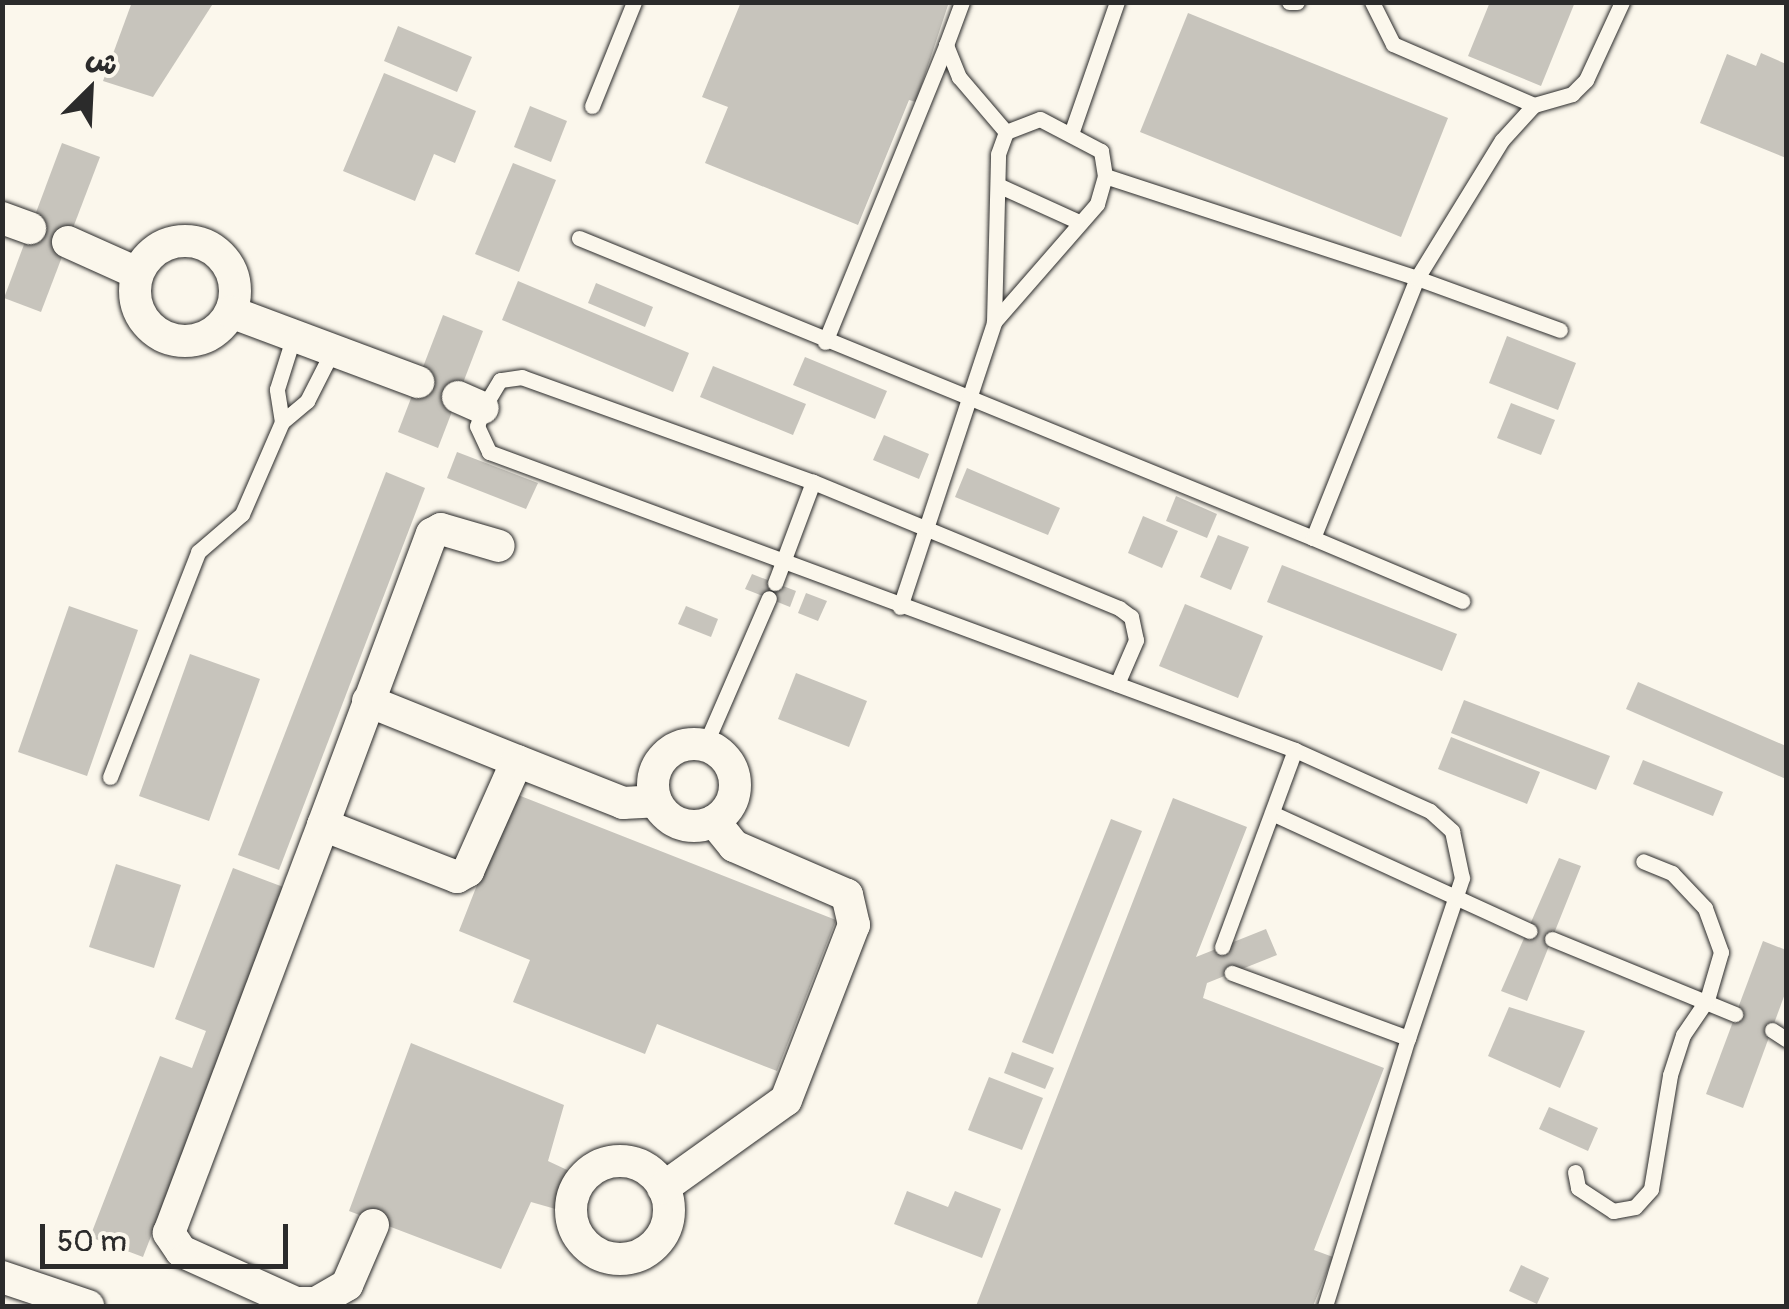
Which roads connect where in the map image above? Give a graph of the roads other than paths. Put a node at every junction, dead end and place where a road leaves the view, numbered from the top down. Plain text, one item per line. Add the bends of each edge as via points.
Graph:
1 (634, 2) edge
2 (962, 2) edge
3 (1117, 2) edge
4 (1289, 2) edge
5 (1297, 2) edge
6 (1372, 2) edge
7 (1622, 2) edge
8 (946, 45) junction
9 (1534, 105) junction
10 (592, 106) dead end
11 (1072, 130) junction
12 (1006, 132) junction
13 (1105, 176) junction
14 (1002, 187) junction
15 (1078, 221) junction
16 (579, 238) dead end
17 (68, 242) dead end
18 (137, 273) junction
19 (1417, 278) junction
20 (232, 312) junction
21 (994, 322) junction
22 (1560, 330) dead end
23 (294, 336) junction
24 (825, 342) junction
25 (333, 350) junction
26 (418, 382) dead end
27 (967, 402) junction
28 (282, 422) junction
29 (813, 482) junction
30 (926, 529) junction
31 (1314, 538) junction
32 (500, 546) dead end
33 (783, 561) junction
34 (1462, 601) dead end
35 (900, 606) junction
36 (1117, 684) junction
37 (368, 701) junction
38 (705, 745) junction
39 (1295, 750) junction
40 (517, 761) junction
41 (110, 777) dead end
42 (656, 801) junction
43 (1274, 814) junction
44 (714, 821) junction
45 (323, 825) junction
46 (1643, 861) dead end
47 (1456, 896) junction
48 (1530, 931) dead end
49 (1552, 939) dead end
50 (1222, 947) dead end
51 (1232, 973) dead end
52 (1707, 1000) junction
53 (1736, 1014) dead end
54 (1408, 1038) junction
55 (1575, 1172) dead end
56 (664, 1188) dead end
57 (373, 1225) dead end
58 (2, 1277) edge
59 (88, 1306) edge
60 (1325, 1306) edge

1 - 10 lane
2 - 8 lane
3 - 11 lane
4 - 5 lane
6 - 9 lane via 1393,44
7 - 9 lane via 1586,80 1572,94
8 - 12 lane via 959,77
8 - 24 lane
9 - 19 lane via 1502,140
11 - 12 lane via 1040,119
11 - 13 lane via 1102,151
12 - 14 lane via 998,154
13 - 15 lane via 1097,204
13 - 19 lane
14 - 15 lane
14 - 21 lane via 992,250
15 - 21 lane via 1041,275
16 - 24 lane
17 - 18 street
18 - 20 street via 138,312 165,338 204,338
18 - 20 street via 170,242 214,250 233,278
19 - 22 lane
19 - 31 lane
20 - 23 street
21 - 27 lane
23 - 25 street
23 - 28 lane via 277,389
24 - 27 lane
25 - 26 street
25 - 28 lane via 306,400
27 - 30 lane
27 - 31 lane
28 - 41 lane via 242,514 192,565
29 - 30 lane
29 - 33 lane
29 - 33 lane via 522,377 500,380 470,402 489,452
30 - 35 lane
30 - 36 lane via 1131,617 1136,640
31 - 34 lane
32 - 37 street via 432,534
33 - 35 lane
33 - 38 lane
35 - 36 lane
36 - 39 lane
37 - 40 street
37 - 45 street
38 - 42 street via 679,747 659,763
38 - 44 street via 734,774 732,802
39 - 43 lane
39 - 47 lane via 1441,821 1462,856
40 - 42 street via 623,803
40 - 45 street via 462,875
42 - 44 street via 673,821
43 - 47 lane
43 - 50 lane
44 - 56 street via 734,846 846,896 854,925 786,1100
45 - 57 street via 170,1233 181,1251 296,1303 316,1303 347,1285
46 - 52 lane via 1672,873 1705,908 1721,952
47 - 48 lane
47 - 54 lane
49 - 52 lane
51 - 54 lane
52 - 53 lane
52 - 55 lane via 1683,1034 1670,1075 1651,1188 1635,1207 1614,1211 1578,1188
54 - 60 lane
58 - 59 street

